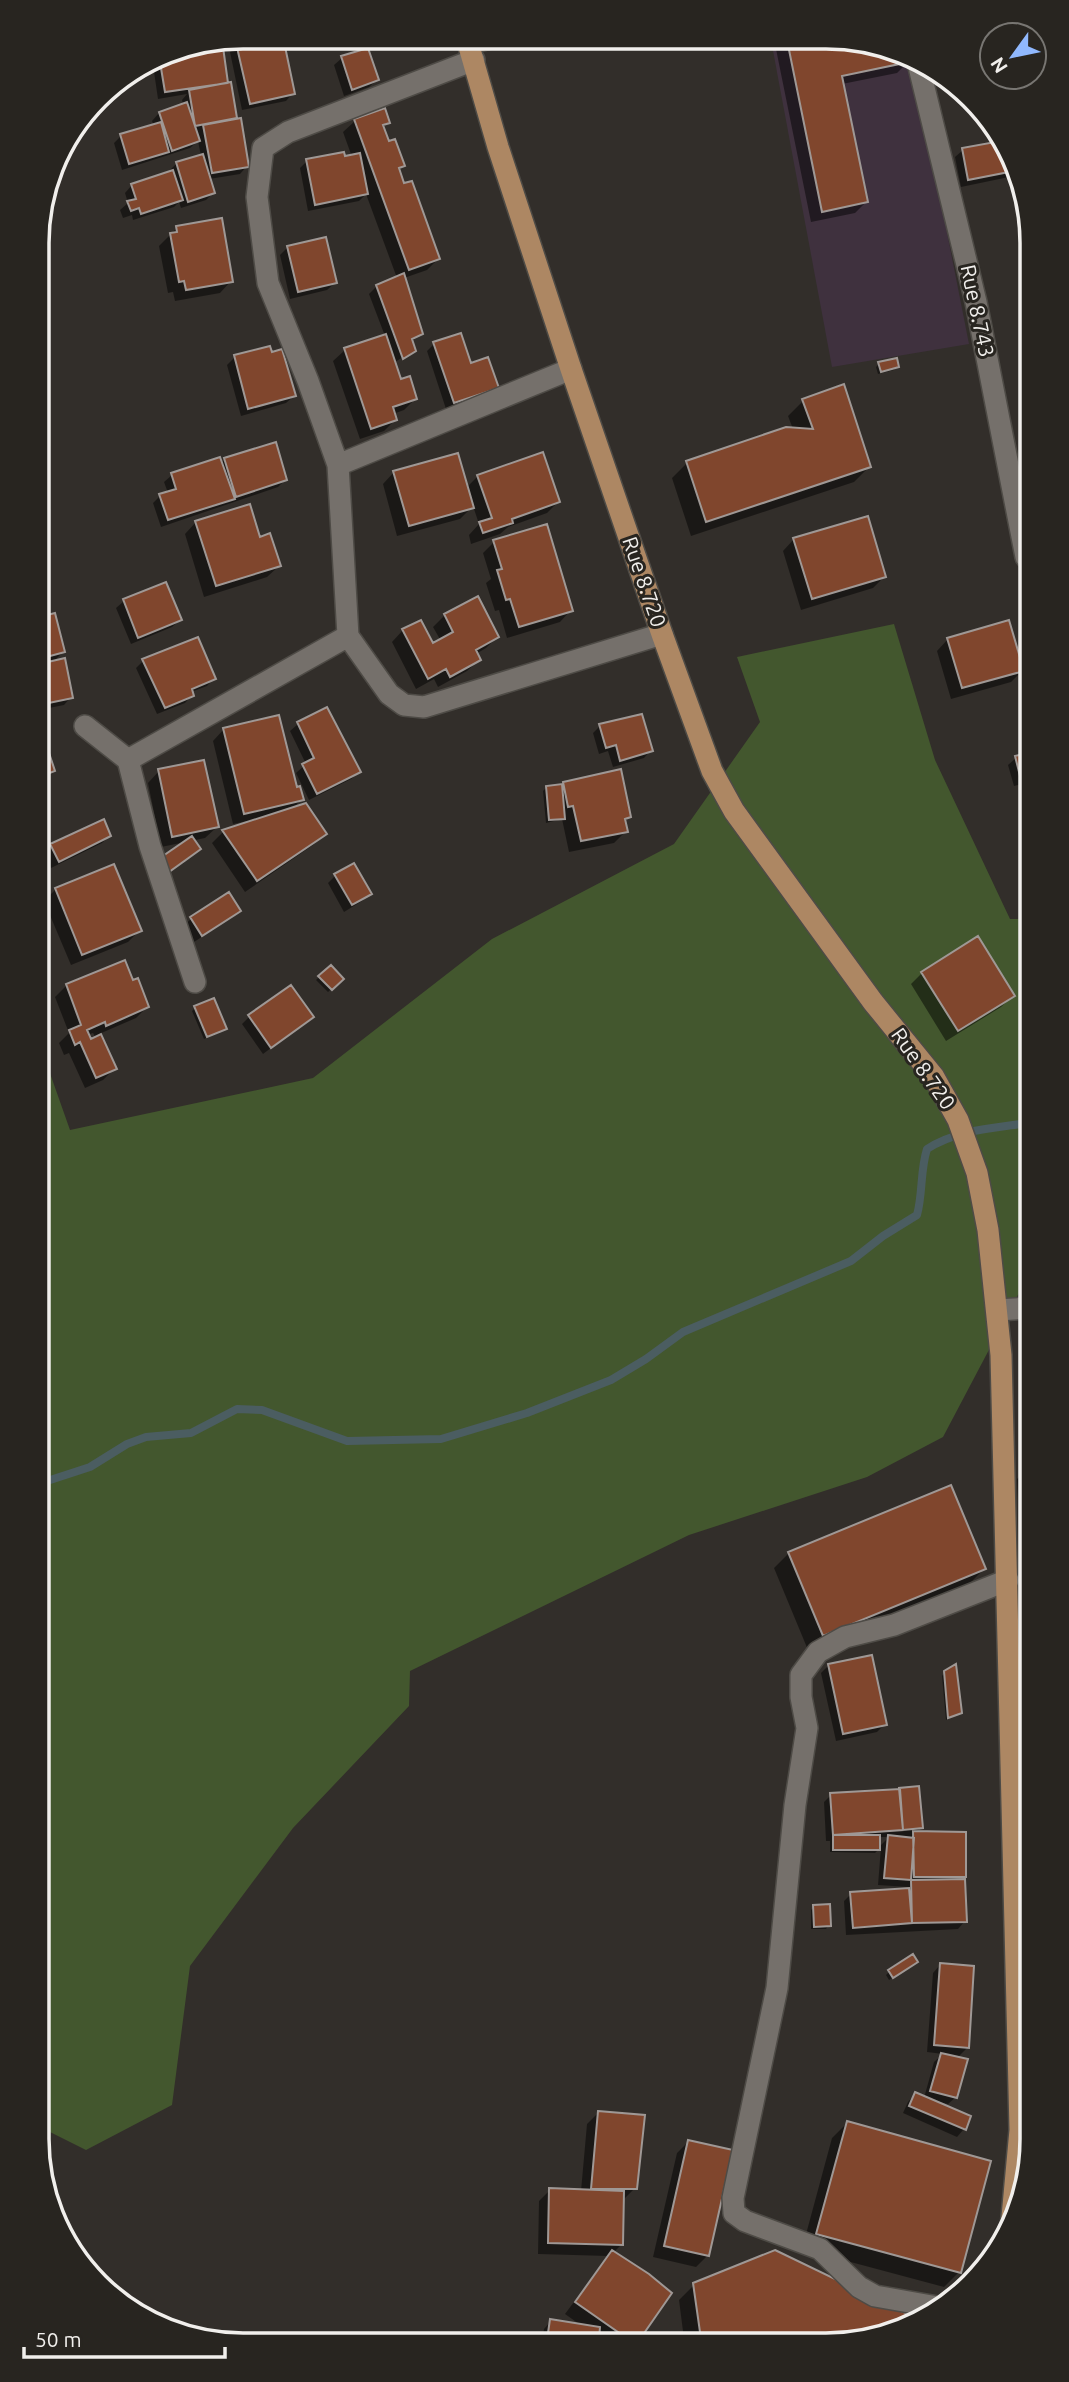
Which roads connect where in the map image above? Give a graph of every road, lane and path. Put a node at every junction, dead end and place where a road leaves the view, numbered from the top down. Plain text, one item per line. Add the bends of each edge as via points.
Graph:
1 (465, 49) edge
2 (470, 49) edge
3 (921, 74) edge
4 (571, 369) junction
5 (338, 465) junction
6 (1020, 526) edge
7 (662, 634) junction
8 (348, 636) junction
9 (85, 726) dead end
10 (128, 760) junction
11 (195, 982) dead end
12 (1020, 1309) edge
13 (998, 1310) junction
14 (1008, 1580) junction
15 (1020, 1947) edge
16 (926, 2305) edge

1 - 5 street via 263,148 257,197 268,283
2 - 4 main road, Rue 8.720
3 - 6 street, Rue 8.743 via 976,302
4 - 5 street
4 - 7 main road, Rue 8.720
5 - 8 street
7 - 8 street via 424,707 404,705 389,694
7 - 13 main road, Rue 8.720 via 712,771 734,811 873,1002 934,1077 958,1120 977,1173
8 - 10 street
9 - 10 street
10 - 11 street via 150,846
12 - 13 street
13 - 14 main road, Rue 8.720
14 - 15 main road, Rue 8.720
14 - 16 street via 894,1625 845,1637 818,1652 801,1675 807,1728 777,1988 733,2199 734,2213 745,2221 820,2249 859,2287 875,2296

